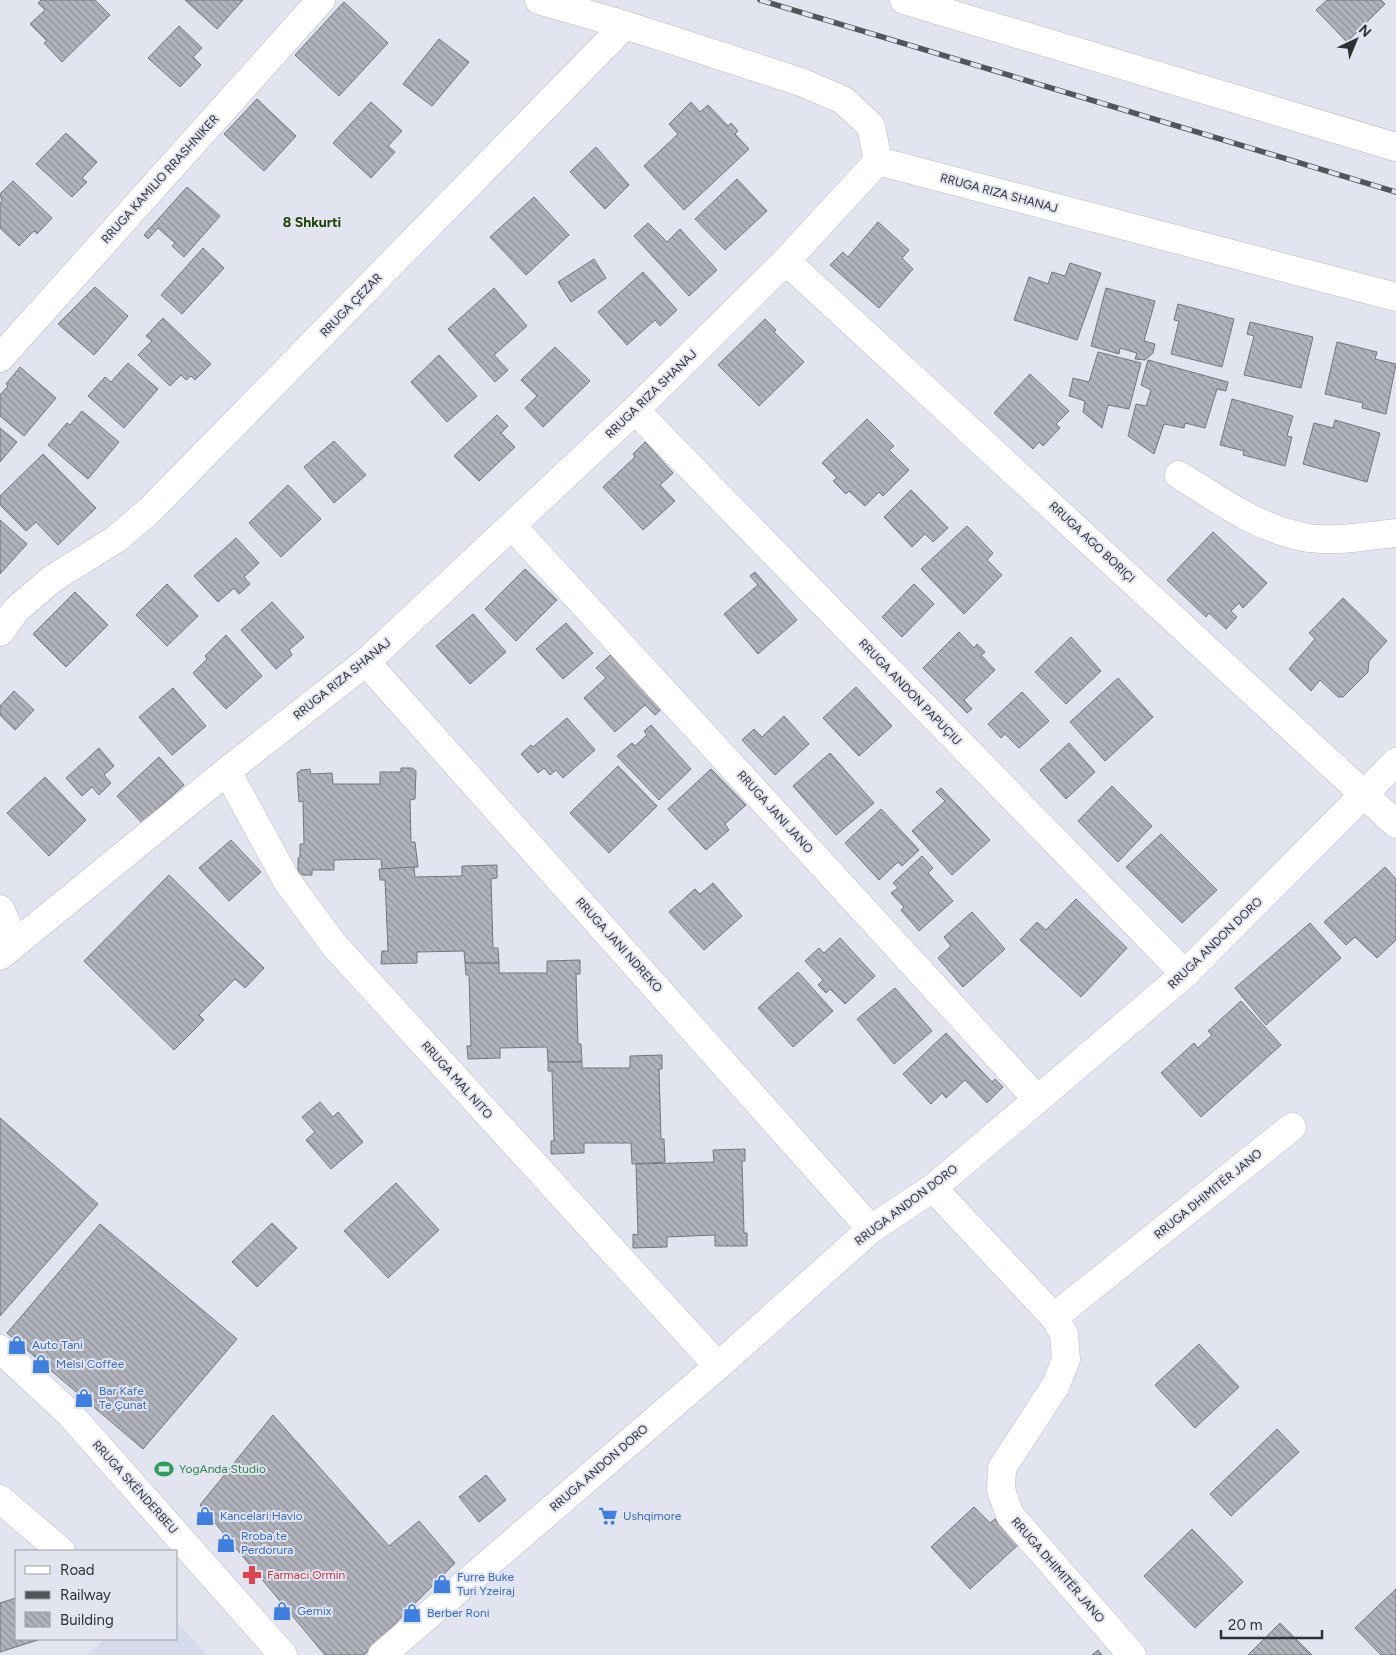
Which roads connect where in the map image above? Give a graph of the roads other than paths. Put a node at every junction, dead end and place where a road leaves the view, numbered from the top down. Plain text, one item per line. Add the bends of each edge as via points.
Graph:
1 (321, 0) edge
2 (539, 0) edge
3 (904, 0) edge
4 (625, 25) junction
5 (1396, 146) edge
6 (878, 161) junction
7 (786, 261) junction
8 (1396, 297) edge
9 (0, 358) edge
10 (635, 410) junction
11 (1179, 475) dead end
12 (512, 526) junction
13 (1396, 533) edge
14 (0, 632) edge
15 (366, 662) junction
16 (1396, 762) edge
17 (227, 771) junction
18 (1365, 793) junction
19 (1396, 824) edge
20 (0, 909) edge
21 (8, 949) edge
22 (1186, 974) junction
23 (1037, 1099) junction
24 (1292, 1128) dead end
25 (933, 1188) junction
26 (871, 1229) junction
27 (1054, 1316) junction
28 (0, 1348) edge
29 (718, 1366) junction
30 (0, 1499) edge
31 (181, 1548) edge
32 (60, 1550) edge
33 (283, 1655) edge
34 (382, 1655) edge
35 (1132, 1655) edge

1 - 9 street, RRUGA KAMILIO RRASHNIKER
2 - 4 street
3 - 5 street
4 - 6 street via 801,82 843,100 871,126
4 - 14 street, RRUGA ÇEZAR via 149,511 116,539 52,579 16,610
6 - 7 street, RRUGA RIZA SHANAJ
6 - 8 street, RRUGA RIZA SHANAJ
7 - 10 street, RRUGA RIZA SHANAJ
7 - 18 street, RRUGA AGO BORIÇI
10 - 12 street, RRUGA RIZA SHANAJ
10 - 22 street, RRUGA ANDON PAPUÇIU
11 - 13 street via 1234,510 1282,531 1309,538
12 - 15 street, RRUGA RIZA SHANAJ
12 - 23 street, RRUGA JANI JANO
15 - 17 street, RRUGA RIZA SHANAJ
15 - 26 street, RRUGA JANI NDREKO
16 - 18 street, RRUGA ANDON DORO
17 - 21 street, RRUGA RIZA SHANAJ
17 - 29 street, RRUGA MAL NITO via 287,881 334,945
18 - 19 street, RRUGA AGO BORIÇI
18 - 22 street, RRUGA ANDON DORO
20 - 21 street
22 - 23 street, RRUGA ANDON DORO
23 - 25 street, RRUGA ANDON DORO
24 - 27 street, RRUGA DHIMITËR JANO
25 - 26 street, RRUGA ANDON DORO
25 - 27 street, RRUGA DHIMITËR JANO
26 - 29 street, RRUGA ANDON DORO
27 - 35 street, RRUGA DHIMITËR JANO via 1064,1334 1066,1359 1056,1385 1002,1468 1001,1490 1010,1514
28 - 31 street, RRUGA SKËNDERBEU via 69,1413
29 - 34 street, RRUGA ANDON DORO
30 - 32 street
31 - 33 street, RRUGA SKËNDERBEU

